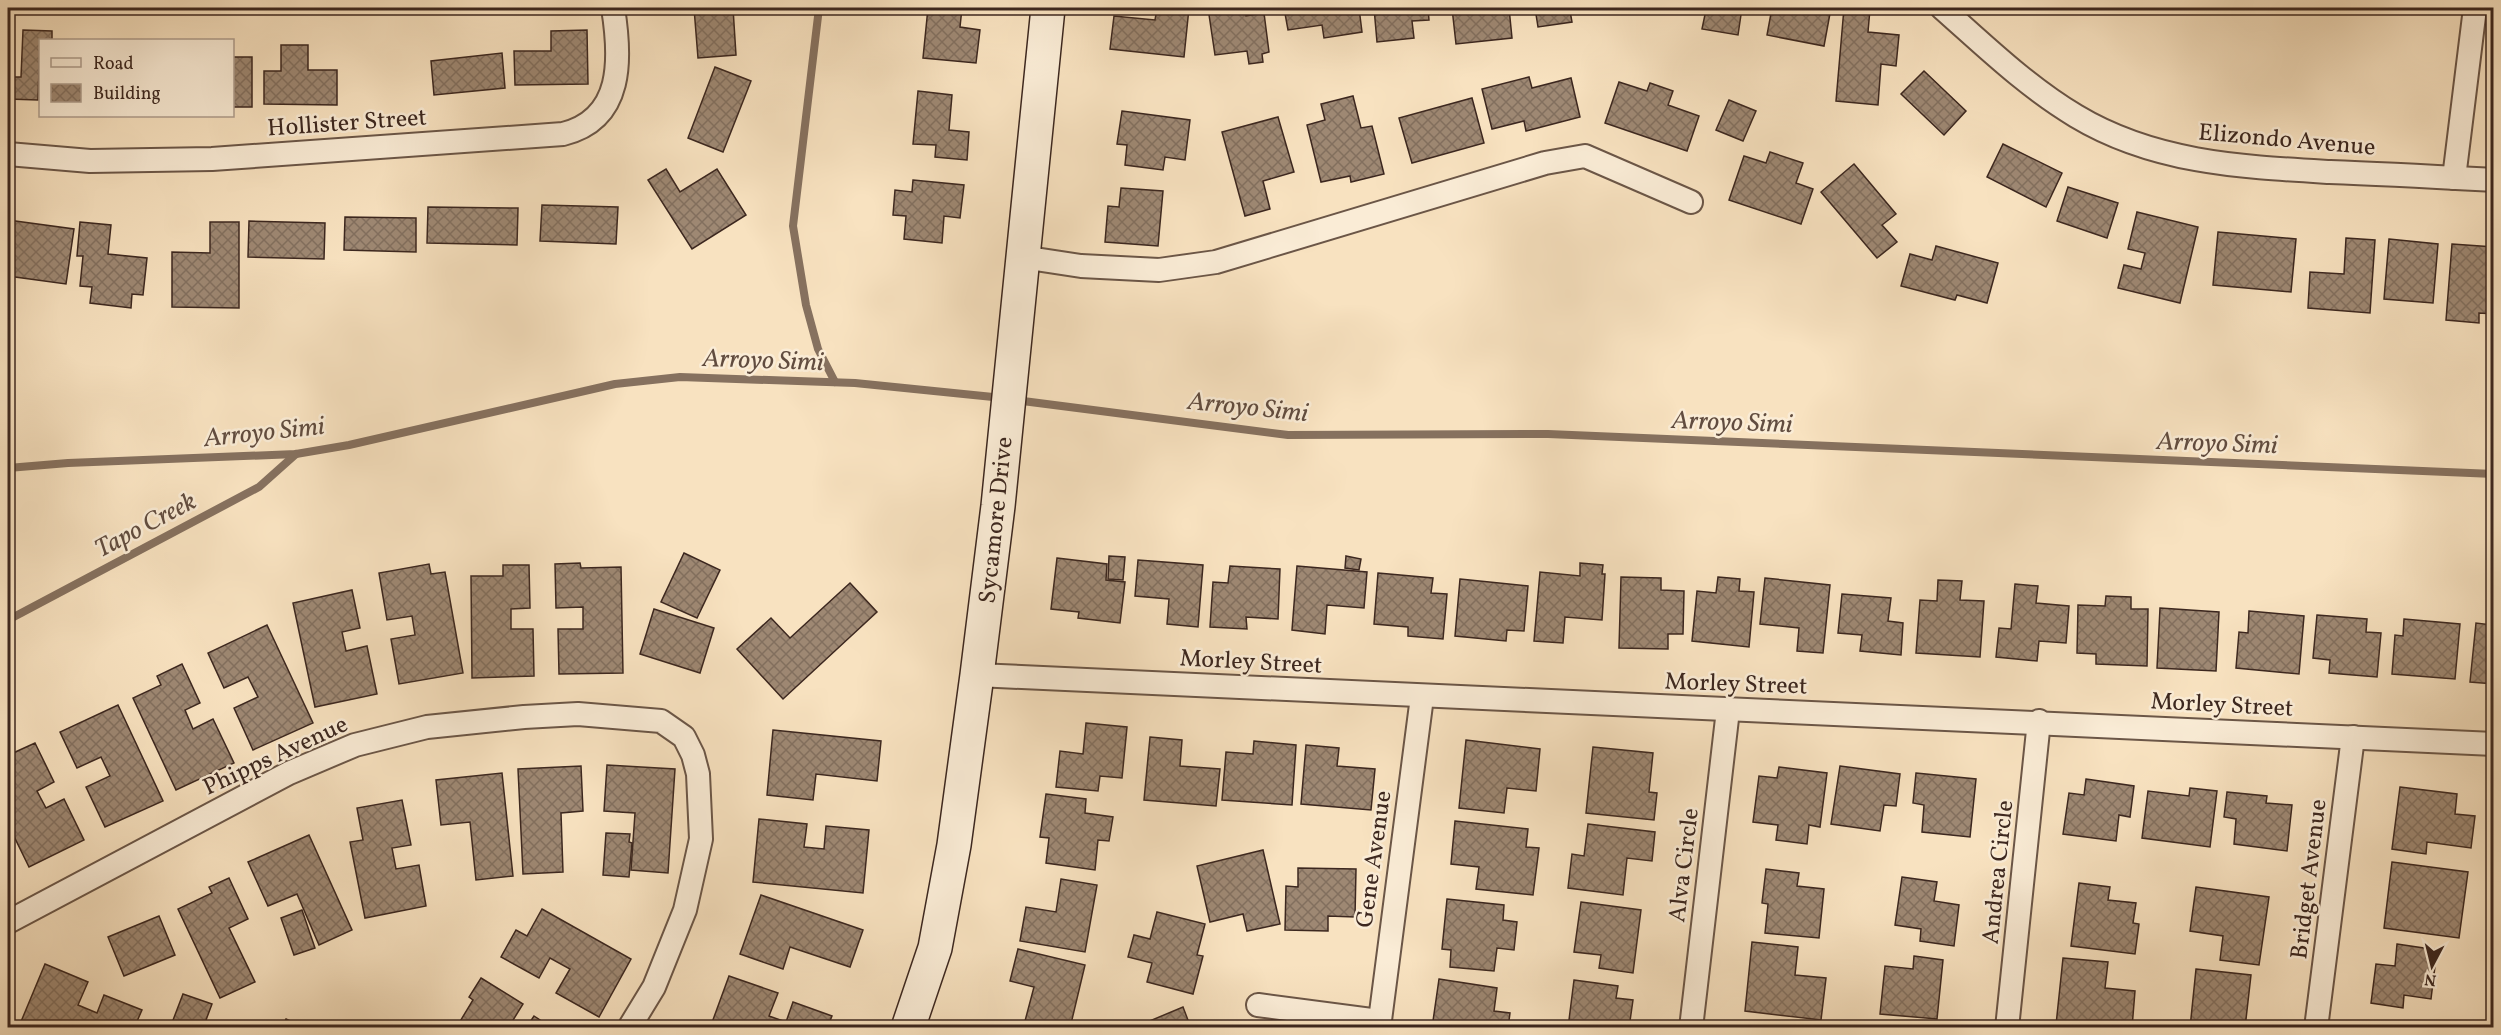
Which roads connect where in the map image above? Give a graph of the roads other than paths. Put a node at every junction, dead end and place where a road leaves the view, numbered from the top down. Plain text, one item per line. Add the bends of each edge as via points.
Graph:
1 (614, 8) edge
2 (1048, 8) edge
3 (1942, 8) edge
4 (2475, 8) edge
5 (8, 154) edge
6 (2454, 178) junction
7 (2493, 180) edge
8 (1691, 202) dead end
9 (1022, 257) junction
10 (977, 675) junction
11 (1422, 697) junction
12 (1728, 710) junction
13 (2039, 721) junction
14 (2353, 737) junction
15 (2493, 744) edge
16 (8, 922) edge
17 (1258, 1005) dead end
18 (1379, 1024) edge
19 (629, 1028) edge
20 (908, 1028) edge
21 (1691, 1028) edge
22 (2007, 1028) edge
23 (2316, 1028) edge

1 - 5 street, Hollister Street via 617,71 607,104 596,119 563,134 212,159 90,161
2 - 9 main road, Sycamore Drive
3 - 6 street, Elizondo Avenue via 2032,88 2078,118 2129,141 2181,157 2230,166
4 - 6 street
6 - 7 street, Elizondo Avenue
8 - 9 street via 1585,156 1545,163 1200,265 1148,269 1081,266
9 - 10 main road, Sycamore Drive
10 - 11 street, Morley Street
10 - 20 main road, Sycamore Drive via 954,845 935,948
11 - 12 street, Morley Street
11 - 18 street, Gene Avenue
12 - 13 street, Morley Street
12 - 21 street, Alva Circle
13 - 14 street, Morley Street
13 - 22 street, Andrea Circle
14 - 15 street, Morley Street
14 - 23 street, Bridget Avenue
16 - 19 street, Phipps Avenue via 289,773 355,745 427,727 524,717 578,714 661,721 684,737 693,755 698,774 701,839 686,910 654,987
17 - 18 street

